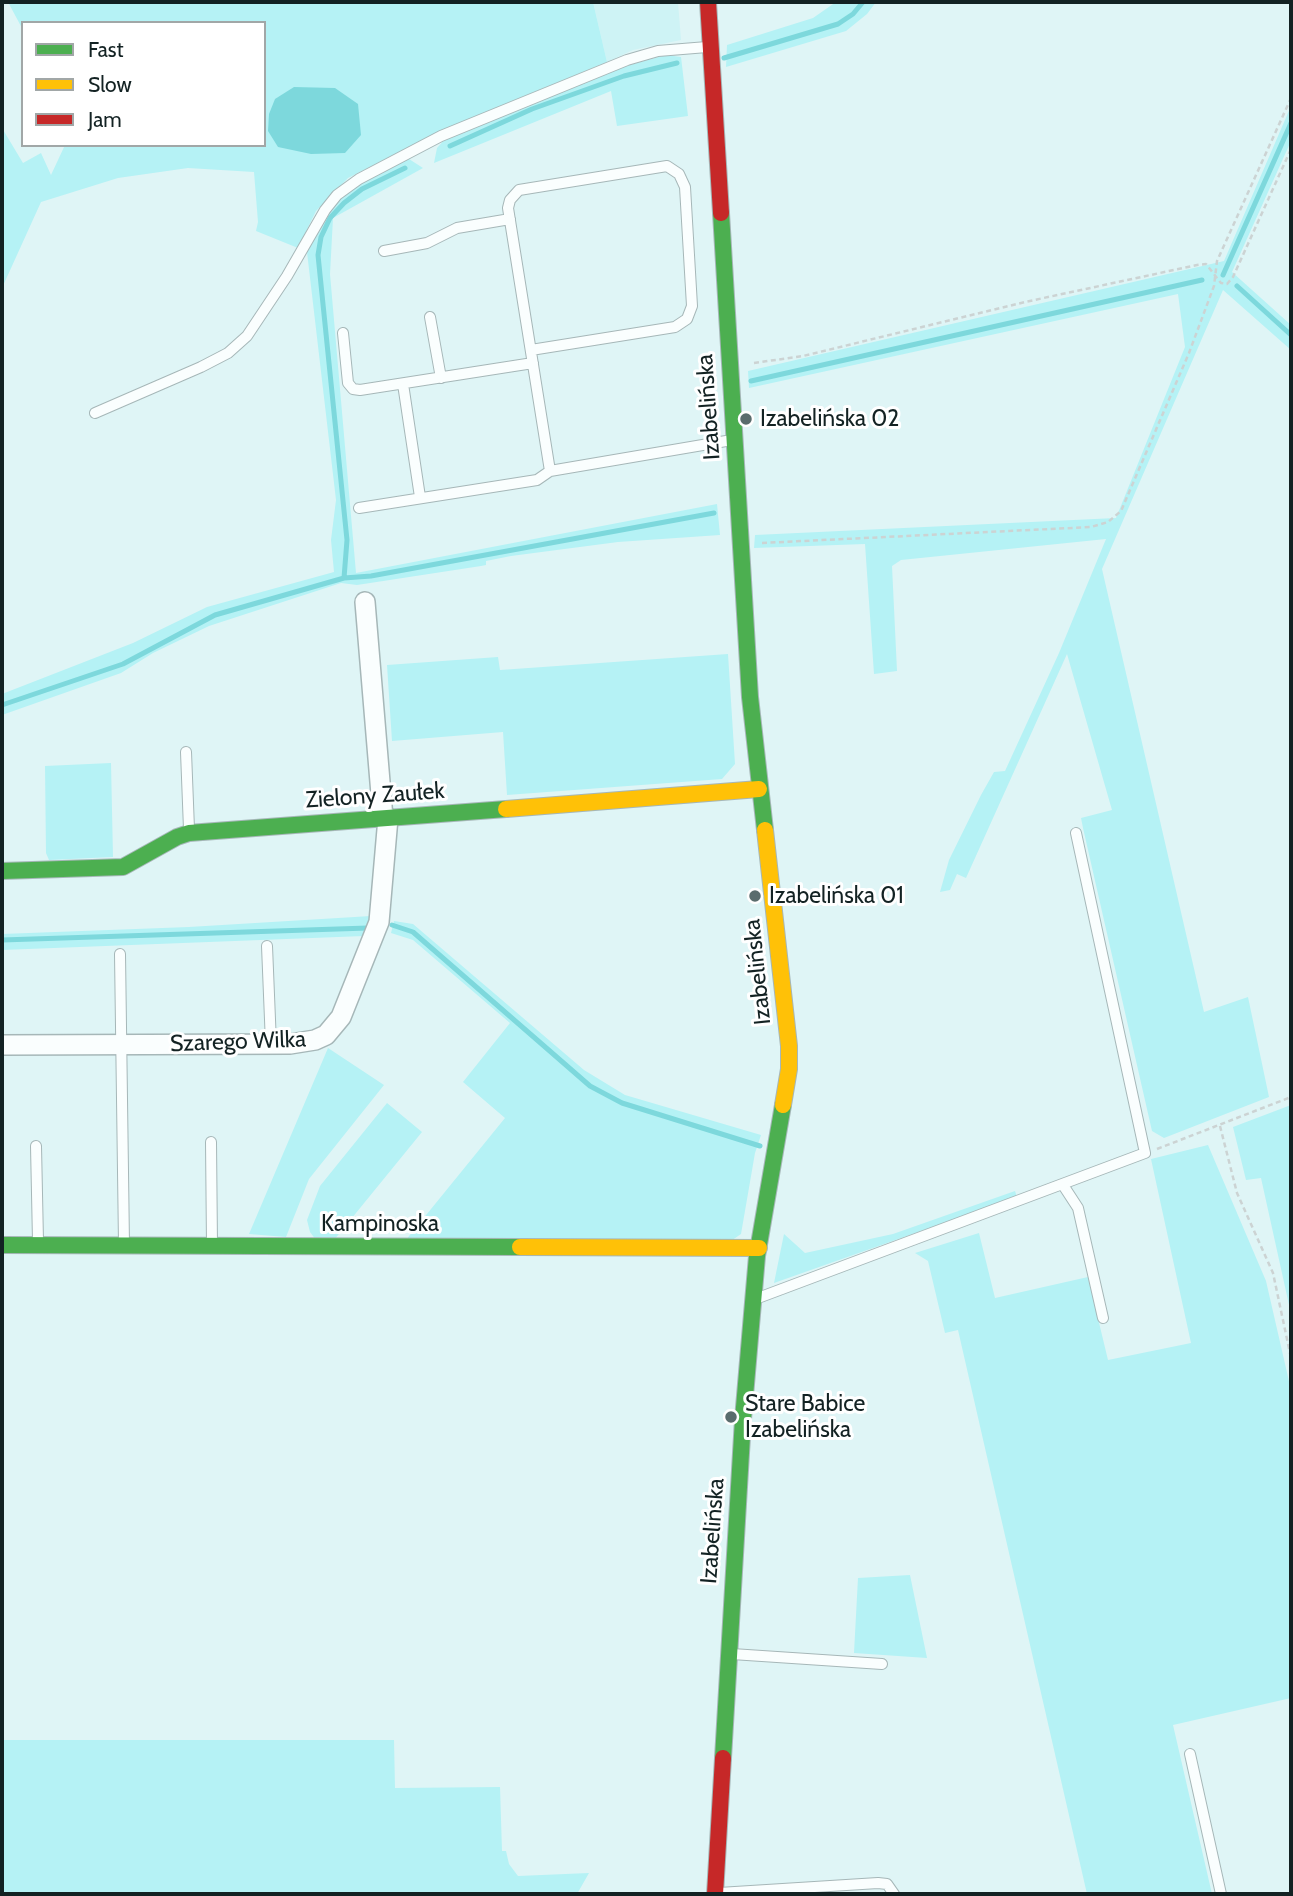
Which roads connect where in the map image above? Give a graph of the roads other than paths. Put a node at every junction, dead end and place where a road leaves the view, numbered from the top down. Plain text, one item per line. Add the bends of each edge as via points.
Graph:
1 (708, 2) edge
2 (711, 46) junction
3 (510, 219) junction
4 (384, 251) dead end
5 (430, 317) dead end
6 (343, 333) dead end
7 (531, 350) junction
8 (533, 363) junction
9 (441, 378) junction
10 (403, 384) junction
11 (95, 413) dead end
12 (733, 440) junction
13 (550, 471) junction
14 (420, 497) junction
15 (359, 508) dead end
16 (365, 602) dead end
17 (186, 752) dead end
18 (759, 789) junction
19 (386, 818) junction
20 (1076, 832) dead end
21 (190, 833) junction
22 (2, 871) edge
23 (267, 946) dead end
24 (120, 954) dead end
25 (271, 1044) junction
26 (2, 1045) edge
27 (122, 1045) junction
28 (211, 1142) dead end
29 (36, 1146) dead end
30 (1063, 1185) junction
31 (2, 1245) edge
32 (38, 1245) junction
33 (124, 1246) junction
34 (212, 1246) junction
35 (759, 1248) junction
36 (754, 1299) junction
37 (1103, 1318) dead end
38 (728, 1654) junction
39 (881, 1664) dead end
40 (1190, 1754) dead end
41 (715, 1894) edge
42 (894, 1894) edge
43 (1221, 1894) edge

1 - 2 street, Izabelińska
2 - 11 lane via 658,51 627,60 441,136 359,180 325,210 247,336 228,353
2 - 12 street, Izabelińska
3 - 4 lane via 457,228 426,243
3 - 7 lane
3 - 7 lane via 510,200 519,190 667,166 679,174 685,187 692,306 687,319 675,327
5 - 9 lane
6 - 10 lane via 348,383 353,389
7 - 8 lane
8 - 9 lane
8 - 13 lane
9 - 10 lane
10 - 14 lane
12 - 13 lane
12 - 18 street, Izabelińska
13 - 14 lane via 537,480
14 - 15 lane
16 - 19 street, Szarego Wilka
17 - 21 lane
18 - 19 street, Zielony Zaułek
18 - 35 street, Izabelińska via 789,1069
19 - 21 street, Zielony Zaułek
19 - 25 street, Szarego Wilka via 379,922 341,1017 326,1035 315,1040
20 - 30 lane via 1145,1153
21 - 22 street, Zielony Zaułek via 123,866
23 - 25 lane
24 - 27 lane
25 - 27 street, Szarego Wilka
26 - 27 street, Szarego Wilka
27 - 33 lane
28 - 34 lane
29 - 32 lane
30 - 36 lane
30 - 37 lane via 1078,1208
31 - 32 street, Kampinoska
32 - 33 street, Kampinoska
33 - 34 street, Kampinoska
34 - 35 street, Kampinoska
35 - 36 street, Izabelińska
36 - 38 street, Izabelińska
38 - 39 lane
38 - 41 street, Izabelińska
40 - 43 lane
41 - 42 lane via 878,1883 887,1884

